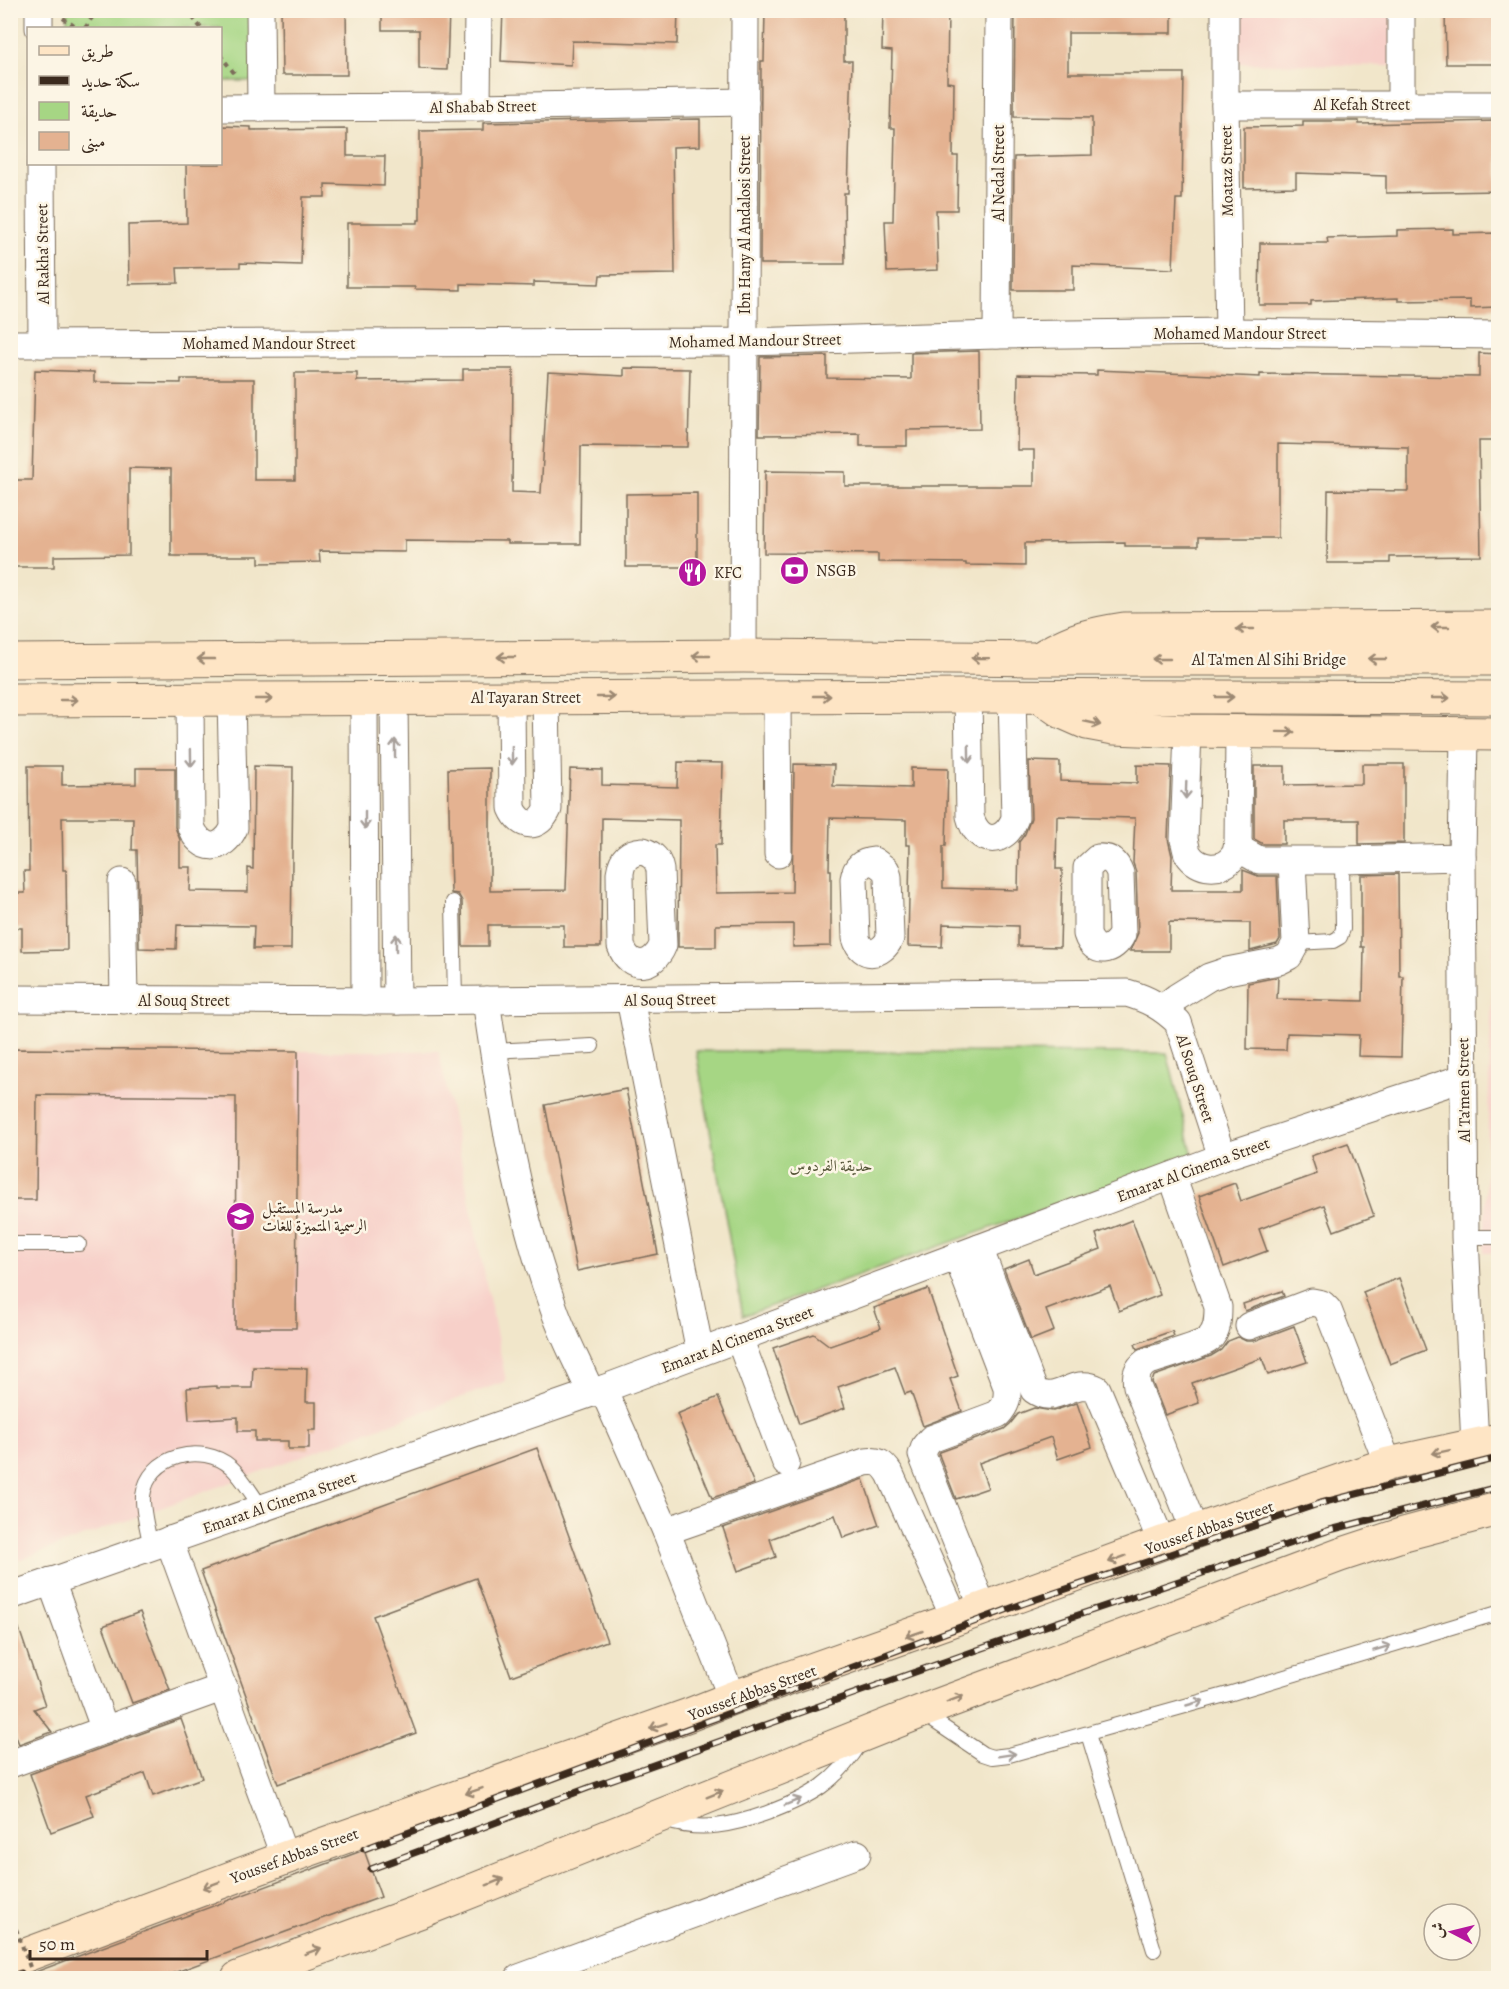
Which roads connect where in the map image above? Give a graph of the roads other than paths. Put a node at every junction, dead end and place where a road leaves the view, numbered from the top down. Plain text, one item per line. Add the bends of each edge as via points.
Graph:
1 (39, 10) edge
2 (260, 10) edge
3 (477, 10) edge
4 (745, 10) edge
5 (999, 10) edge
6 (1225, 10) edge
7 (1401, 10) edge
8 (39, 27) edge
9 (745, 102) junction
10 (1401, 104) junction
11 (1225, 105) junction
12 (1498, 105) edge
13 (477, 107) junction
14 (222, 108) edge
15 (261, 108) junction
16 (41, 165) edge
17 (1229, 332) junction
18 (997, 335) junction
19 (1498, 335) edge
20 (743, 342) junction
21 (42, 344) junction
22 (10, 345) edge
23 (1498, 627) edge
24 (743, 656) junction
25 (1039, 659) junction
26 (1498, 660) edge
27 (10, 661) edge
28 (777, 696) junction
29 (968, 696) junction
30 (1026, 696) junction
31 (546, 697) junction
32 (379, 698) junction
33 (511, 698) junction
34 (1498, 698) edge
35 (190, 699) junction
36 (231, 699) junction
37 (10, 700) edge
38 (1188, 731) junction
39 (1239, 732) junction
40 (1464, 734) junction
41 (1498, 735) edge
42 (1238, 844) junction
43 (778, 854) dead end
44 (1461, 857) junction
45 (1292, 861) junction
46 (1342, 861) junction
47 (122, 882) dead end
48 (453, 902) dead end
49 (1296, 943) junction
50 (1104, 949) dead end
51 (873, 953) dead end
52 (642, 963) dead end
53 (1107, 992) junction
54 (874, 996) junction
55 (10, 999) edge
56 (637, 999) junction
57 (124, 1000) junction
58 (486, 1000) junction
59 (365, 1001) junction
60 (396, 1001) junction
61 (454, 1001) junction
62 (1163, 1008) junction
63 (592, 1046) dead end
64 (493, 1051) junction
65 (1463, 1078) junction
66 (1222, 1157) junction
67 (1172, 1176) junction
68 (1465, 1237) junction
69 (1498, 1237) edge
70 (10, 1244) edge
71 (79, 1244) dead end
72 (968, 1252) junction
73 (1249, 1326) dead end
74 (739, 1338) junction
75 (700, 1352) junction
76 (597, 1391) junction
77 (1487, 1442) edge
78 (786, 1462) dead end
79 (1388, 1464) junction
80 (262, 1508) junction
81 (1498, 1509) edge
82 (666, 1531) junction
83 (1195, 1532) junction
84 (1162, 1543) junction
85 (160, 1544) junction
86 (51, 1581) junction
87 (10, 1596) edge
88 (1498, 1613) edge
89 (969, 1614) junction
90 (224, 1687) junction
91 (732, 1698) junction
92 (920, 1712) junction
93 (105, 1730) junction
94 (1088, 1734) junction
95 (10, 1764) edge
96 (857, 1854) dead end
97 (285, 1858) junction
98 (1154, 1950) dead end
99 (10, 1961) edge
100 (238, 1978) edge
101 (519, 1978) edge

1 - 8 street
2 - 15 street
3 - 13 street
4 - 9 street, Ibn Hany Al Andalosi Street
5 - 18 street, Al Nedal Street
6 - 11 street, Moataz Street
7 - 10 street
9 - 13 street, Al Shabab Street
9 - 20 street, Ibn Hany Al Andalosi Street
10 - 11 street, Al Kefah Street
10 - 12 street, Al Kefah Street
11 - 17 street, Moataz Street
13 - 15 street, Al Shabab Street
14 - 15 street, Al Shabab Street
16 - 21 street, Al Rakha' Street
17 - 18 street, Mohamed Mandour Street
17 - 19 street, Mohamed Mandour Street
18 - 20 street, Mohamed Mandour Street
20 - 21 street, Mohamed Mandour Street
20 - 24 street, Ibn Hany Al Andalosi Street
21 - 22 street, Mohamed Mandour Street
23 -> 25 main road via 1124,629 1069,641
25 -> 24 main road
24 -> 27 main road
26 -> 25 main road, Al Ta'men Al Sihi Bridge
28 -> 29 main road, Al Tayaran Street
31 -> 28 main road, Al Tayaran Street
28 - 43 street
29 - 30 main road, Al Tayaran Street
29 -> 30 street via 970,816 973,827 992,838 1011,829 1015,818
30 -> 34 main road
30 -> 38 main road via 1087,723
31 - 33 main road, Al Tayaran Street
33 -> 31 street via 512,808 516,817 535,824 548,809
32 - 33 main road, Al Tayaran Street
36 -> 32 main road, Al Tayaran Street
32 -> 59 street
60 -> 32 street
35 - 36 main road, Al Tayaran Street
35 -> 36 street via 191,827 201,842 218,846 229,839 234,828
37 -> 35 main road, Al Tayaran Street
38 - 39 main road
38 -> 42 street via 1184,840 1188,854 1210,868 1223,865 1234,856
39 -> 40 main road
39 - 42 street
40 - 41 main road
40 - 44 street, Al Ta'men Street
42 - 45 street via 1259,860
44 - 46 street
44 - 65 street, Al Ta'men Street
45 - 46 street
45 - 49 street
46 - 49 lane via 1340,937 1333,941
47 - 57 street
48 - 61 lane
49 - 62 street via 1279,962 1209,977
50 - 53 street
51 - 54 street
52 - 56 street
53 - 54 street, Al Souq Street
53 - 62 street, Al Souq Street via 1146,998
54 - 56 street, Al Souq Street
55 - 57 street, Al Souq Street
56 - 58 street, Al Souq Street
56 - 75 street
57 - 59 street, Al Souq Street
58 - 61 street, Al Souq Street
58 - 64 street
59 - 60 street, Al Souq Street
60 - 61 street, Al Souq Street
62 - 66 street, Al Souq Street via 1178,1022
63 - 64 lane
64 - 76 street via 508,1139 554,1310
65 - 66 street, Emarat Al Cinema Street
65 - 68 street, Al Ta'men Street
66 - 67 street, Emarat Al Cinema Street
67 - 72 street, Emarat Al Cinema Street
67 - 83 street via 1218,1307 1218,1319 1209,1340 1146,1362 1135,1377
68 - 69 lane
68 - 77 street, Al Ta'men Street
70 - 71 lane
72 - 74 street, Emarat Al Cinema Street
72 - 84 street via 1034,1390 1052,1395 1080,1385 1097,1389
72 - 89 street via 1008,1397 998,1414 931,1438 922,1455
73 - 79 street via 1312,1302 1322,1304 1328,1310
74 - 75 street, Emarat Al Cinema Street
74 - 78 street
75 - 76 street, Emarat Al Cinema Street
76 - 80 street, Emarat Al Cinema Street
76 - 82 street
77 -> 79 main road, Youssef Abbas Street
79 - 83 main road, Youssef Abbas Street
80 - 85 street, Emarat Al Cinema Street
80 - 85 lane via 231,1467 212,1457 190,1453 170,1458 152,1476 143,1497
92 -> 81 main road via 1340,1554
82 - 89 street via 875,1461 890,1474
82 - 91 street
83 - 84 main road, Youssef Abbas Street
84 -> 89 main road, Youssef Abbas Street
85 - 86 street, Emarat Al Cinema Street
85 - 90 street
86 - 87 street, Emarat Al Cinema Street
86 - 93 street
94 -> 88 lane
89 -> 91 main road, Youssef Abbas Street
90 - 93 street
90 - 97 street
91 -> 97 main road, Youssef Abbas Street
92 -> 94 lane via 992,1757
100 -> 92 main road via 424,1910
93 - 95 street
94 - 98 lane
96 - 101 street
97 -> 99 main road, Youssef Abbas Street

